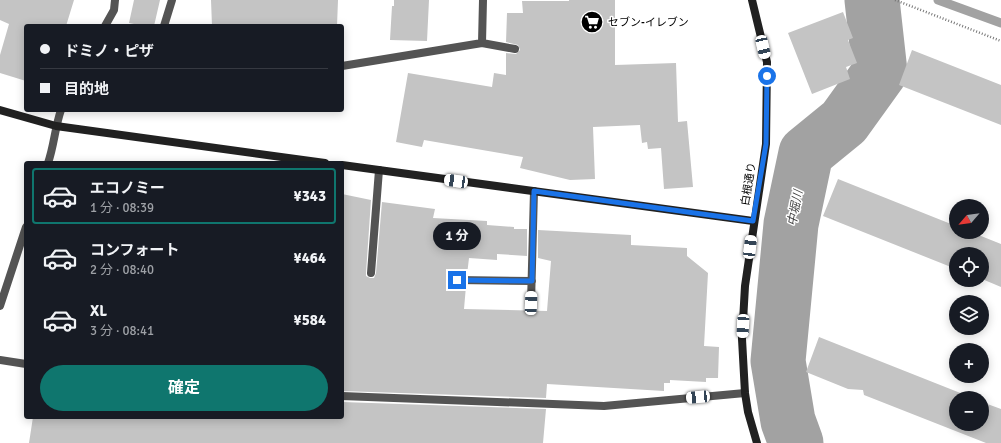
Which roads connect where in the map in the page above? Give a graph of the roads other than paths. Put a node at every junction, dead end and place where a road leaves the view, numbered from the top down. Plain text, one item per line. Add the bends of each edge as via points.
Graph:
1 (115, 0) edge
2 (172, 0) edge
3 (482, 0) edge
4 (752, 0) edge
5 (106, 24) edge
6 (165, 24) edge
7 (482, 43) junction
8 (515, 49) dead end
9 (344, 66) edge
10 (0, 110) edge
11 (60, 112) edge
12 (56, 126) junction
13 (49, 161) edge
14 (310, 161) edge
15 (344, 165) edge
16 (379, 170) junction
17 (534, 191) junction
18 (753, 221) junction
19 (24, 233) edge
20 (371, 273) dead end
21 (457, 280) dead end
22 (532, 281) junction
23 (531, 303) dead end
24 (0, 306) edge
25 (0, 360) edge
26 (24, 364) edge
27 (745, 393) junction
28 (344, 396) edge
29 (757, 443) edge

1 - 5 street via 114,10
2 - 6 street
3 - 7 street
4 - 18 street, 白根通り via 767,62 766,144
7 - 8 street
7 - 9 street
10 - 12 street
11 - 12 street
12 - 13 street
12 - 14 street
15 - 16 street
16 - 17 street
16 - 20 street
17 - 18 street
17 - 22 street
18 - 27 street, 白根通り via 742,339
19 - 24 street
21 - 22 street
22 - 23 street
25 - 26 street
27 - 28 street via 604,406
27 - 29 street, 白根通り

